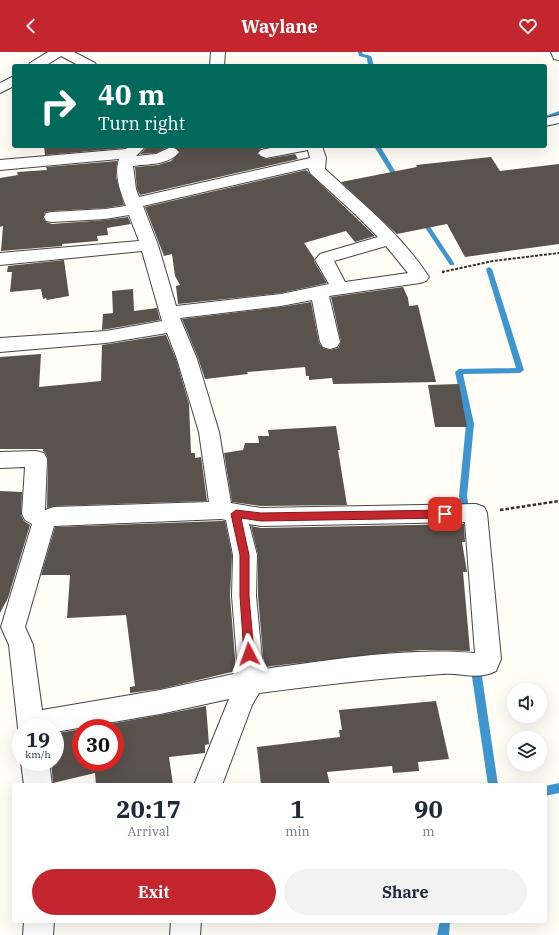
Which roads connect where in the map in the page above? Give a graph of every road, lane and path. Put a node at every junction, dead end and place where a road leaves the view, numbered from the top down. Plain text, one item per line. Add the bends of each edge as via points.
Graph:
1 (57, 52) edge
2 (64, 52) edge
3 (218, 52) edge
4 (558, 52) edge
5 (559, 56) edge
6 (38, 64) edge
7 (86, 64) edge
8 (217, 64) edge
9 (12, 81) edge
10 (0, 89) edge
11 (559, 119) edge
12 (547, 122) edge
13 (295, 148) edge
14 (171, 152) dead end
15 (266, 153) dead end
16 (316, 153) edge
17 (131, 154) edge
18 (0, 165) edge
19 (135, 206) junction
20 (52, 217) dead end
21 (389, 239) junction
22 (149, 245) junction
23 (559, 254) edge
24 (0, 259) edge
25 (420, 277) junction
26 (340, 288) junction
27 (319, 292) junction
28 (172, 319) junction
29 (330, 342) dead end
30 (0, 345) edge
31 (0, 460) edge
32 (559, 501) edge
33 (228, 512) junction
34 (476, 514) junction
35 (45, 520) junction
36 (7, 625) edge
37 (251, 682) junction
38 (30, 719) edge
39 (64, 720) edge
40 (36, 771) edge
41 (38, 783) edge
42 (209, 783) edge
43 (39, 923) edge
44 (186, 923) edge
45 (38, 935) edge
46 (185, 935) edge

1 - 6 street
2 - 7 street
3 - 8 street
4 - 5 street
9 - 10 street
11 - 12 street
13 - 15 street
14 - 17 street via 160,158
16 - 19 street
16 - 21 street via 317,171
17 - 18 street
17 - 19 street via 125,171 128,189
19 - 20 street via 105,214
19 - 22 street
21 - 25 street
21 - 26 street via 326,258 324,260
22 - 24 street
22 - 28 street
23 - 25 path via 493,261
25 - 26 street
26 - 27 street
27 - 28 street
27 - 29 street
28 - 30 street via 106,337
28 - 33 street via 209,432
31 - 35 street via 36,459 33,514
32 - 34 path
33 - 34 street via 261,517
33 - 35 street via 54,516
33 - 37 street via 244,555 244,596
34 - 37 street via 487,663 483,665 445,662 354,669
35 - 36 street
36 - 38 street via 22,645
37 - 39 street
37 - 42 street
40 - 41 street
43 - 45 street
44 - 46 street

